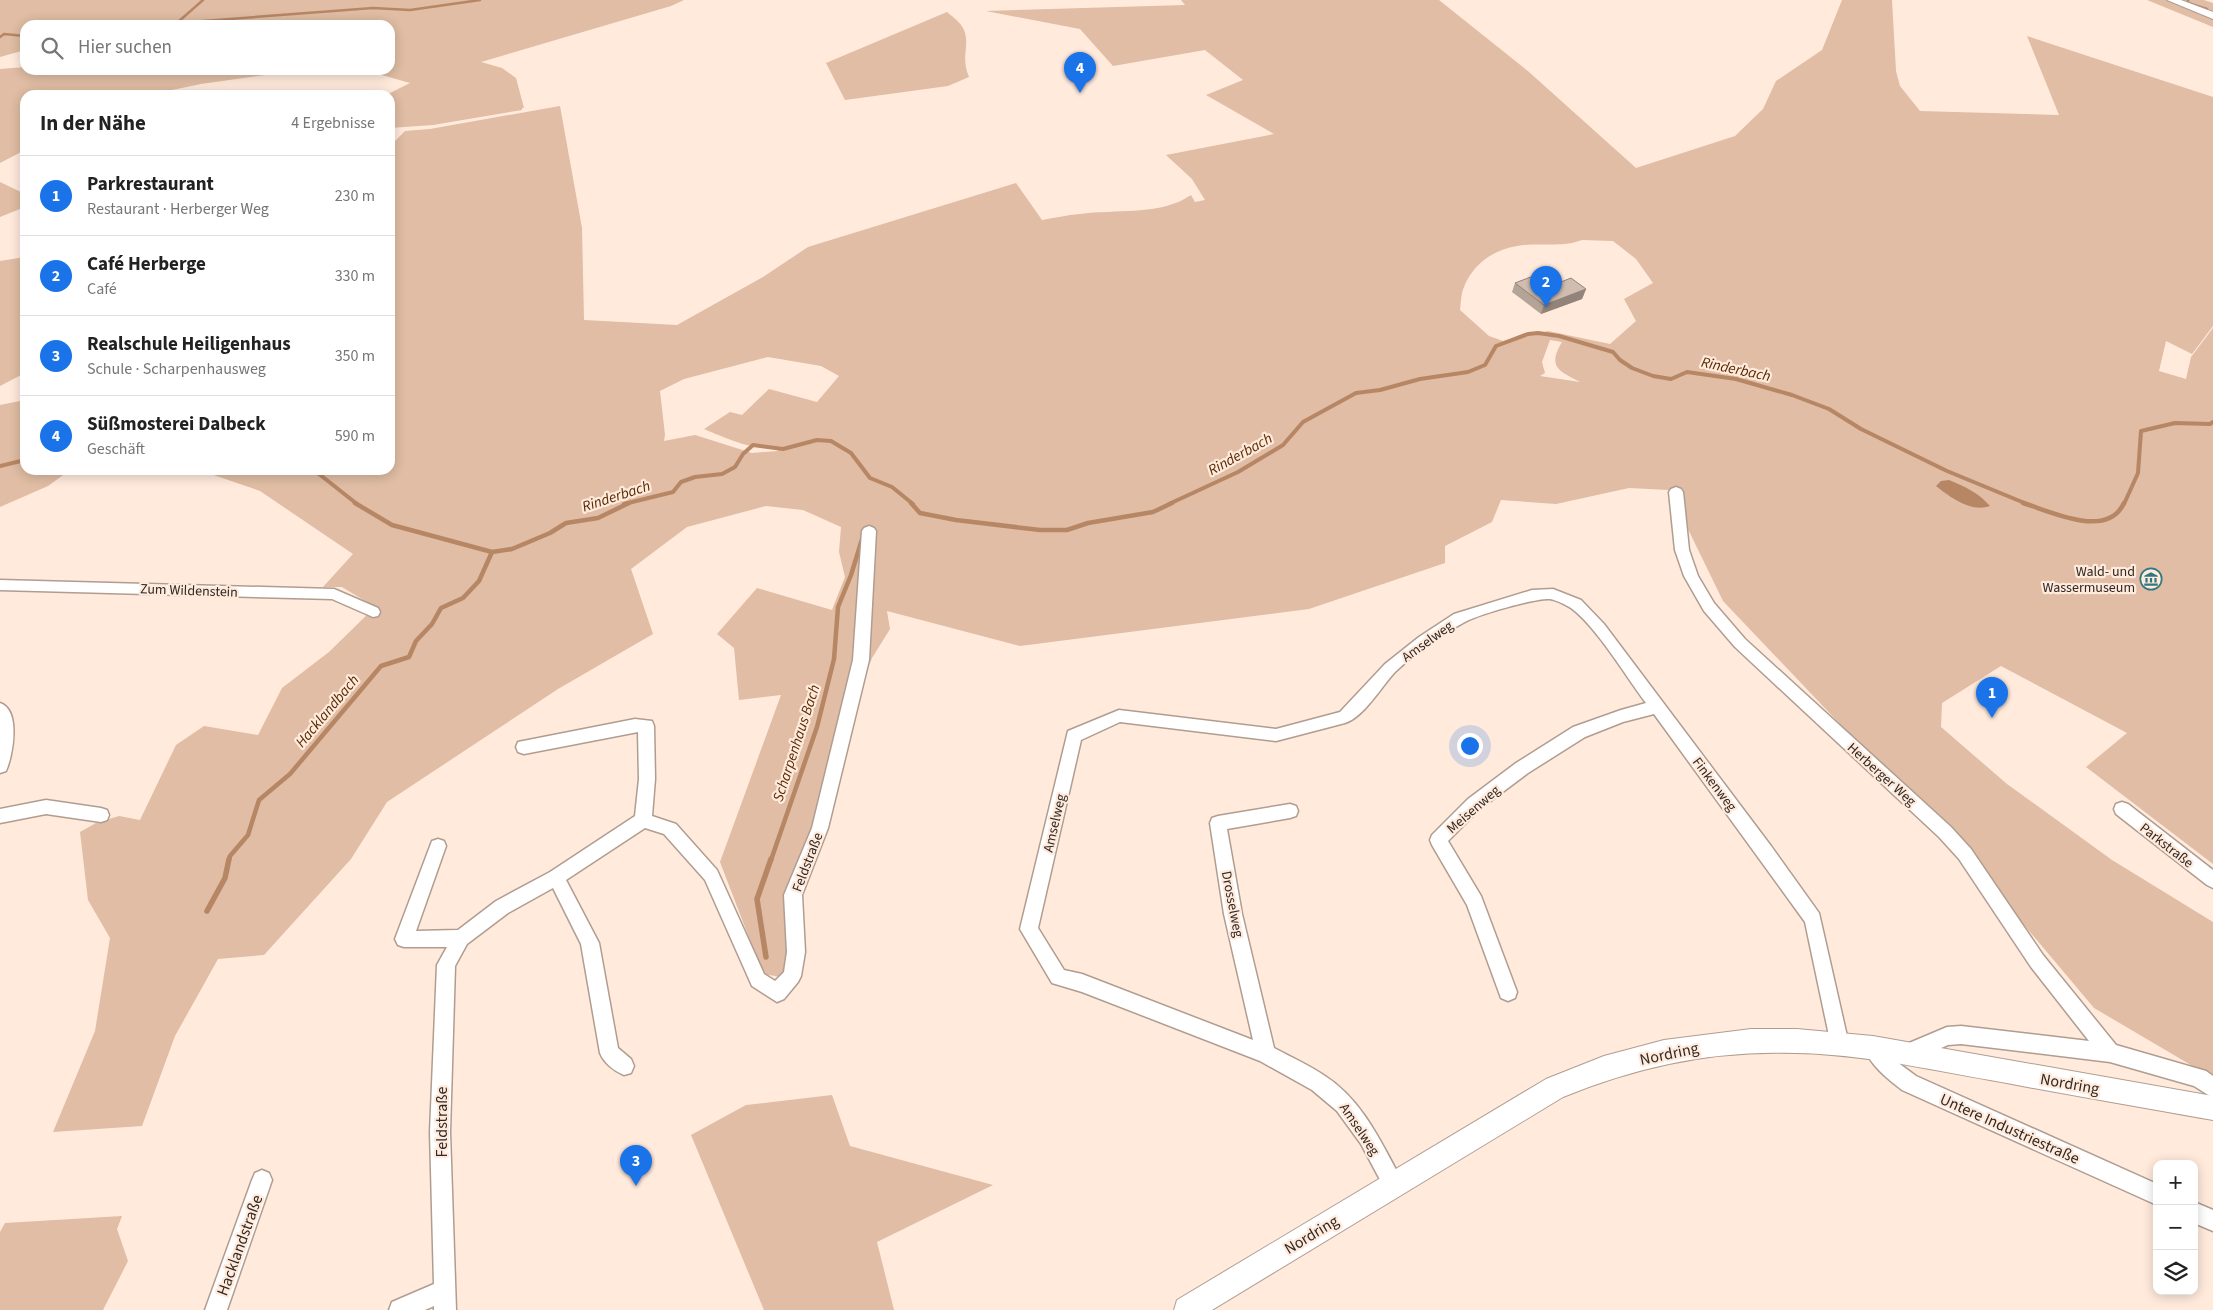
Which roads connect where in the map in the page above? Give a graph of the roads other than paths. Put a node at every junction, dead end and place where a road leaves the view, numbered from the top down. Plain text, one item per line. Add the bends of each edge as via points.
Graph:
1 (2172, 0) edge
2 (2213, 16) edge
3 (1676, 492) dead end
4 (869, 531) dead end
5 (0, 585) edge
6 (1511, 601) joint
7 (373, 612) dead end
8 (1657, 707) junction
9 (0, 709) edge
10 (524, 747) dead end
11 (0, 766) edge
12 (2122, 809) dead end
13 (1290, 812) dead end
14 (101, 815) dead end
15 (0, 816) edge
16 (643, 820) junction
17 (438, 846) dead end
18 (556, 877) junction
19 (2213, 880) edge
20 (461, 938) junction
21 (1508, 992) dead end
22 (1840, 1045) junction
23 (1873, 1048) junction
24 (2110, 1052) junction
25 (1266, 1054) junction
26 (1908, 1054) junction
27 (624, 1066) dead end
28 (2213, 1088) edge
29 (2213, 1108) edge
30 (262, 1180) dead end
31 (1393, 1184) junction
32 (2153, 1192) edge
33 (2198, 1214) edge
34 (2213, 1221) edge
35 (444, 1300) edge
36 (1201, 1306) edge
37 (216, 1310) edge
38 (400, 1310) edge

1 - 2 street
3 - 24 street, Herberger Weg via 1682,550 1691,576 1709,607 1754,656 1945,832 1964,854 2037,961
4 - 16 street, Feldstraße via 862,660 820,828 793,895 796,952 792,976 777,993 758,980 711,875 670,829
5 - 7 street, Zum Wildenstein via 334,594
6 - 8 street, Finkenweg via 1553,594 1576,604 1599,628
6 - 25 street, Amselweg via 1459,618 1424,641 1390,668 1345,717 1276,735 1119,716 1074,736 1029,930 1058,977
8 - 21 street, Meisenweg via 1579,732 1522,768 1474,804 1438,840 1475,902
8 - 22 street, Finkenweg via 1813,919
9 - 11 street via 6,718
10 - 16 street via 636,725 646,726 647,779
12 - 19 street, Parkstraße
13 - 25 street, Drosselweg via 1218,823 1234,914
14 - 15 street via 46,807
16 - 18 street, Feldstraße
17 - 20 street via 404,939
18 - 20 street, Feldstraße via 502,907
18 - 27 street via 590,943 609,1053
20 - 35 street, Feldstraße via 446,966 440,1132
22 - 23 street, Nordring
22 - 31 street, Nordring via 1751,1041 1714,1044 1664,1052 1604,1068 1556,1088
23 - 26 street, Nordring
23 - 32 street, Untere Industriestraße via 1890,1070 1909,1084
24 - 26 street via 1961,1035 1947,1036
24 - 28 street via 2199,1078
25 - 31 street, Amselweg via 1320,1083 1344,1104 1368,1136
26 - 29 street, Nordring
30 - 37 street, Hacklandstraße
31 - 36 street, Nordring
33 - 34 street
35 - 38 street

